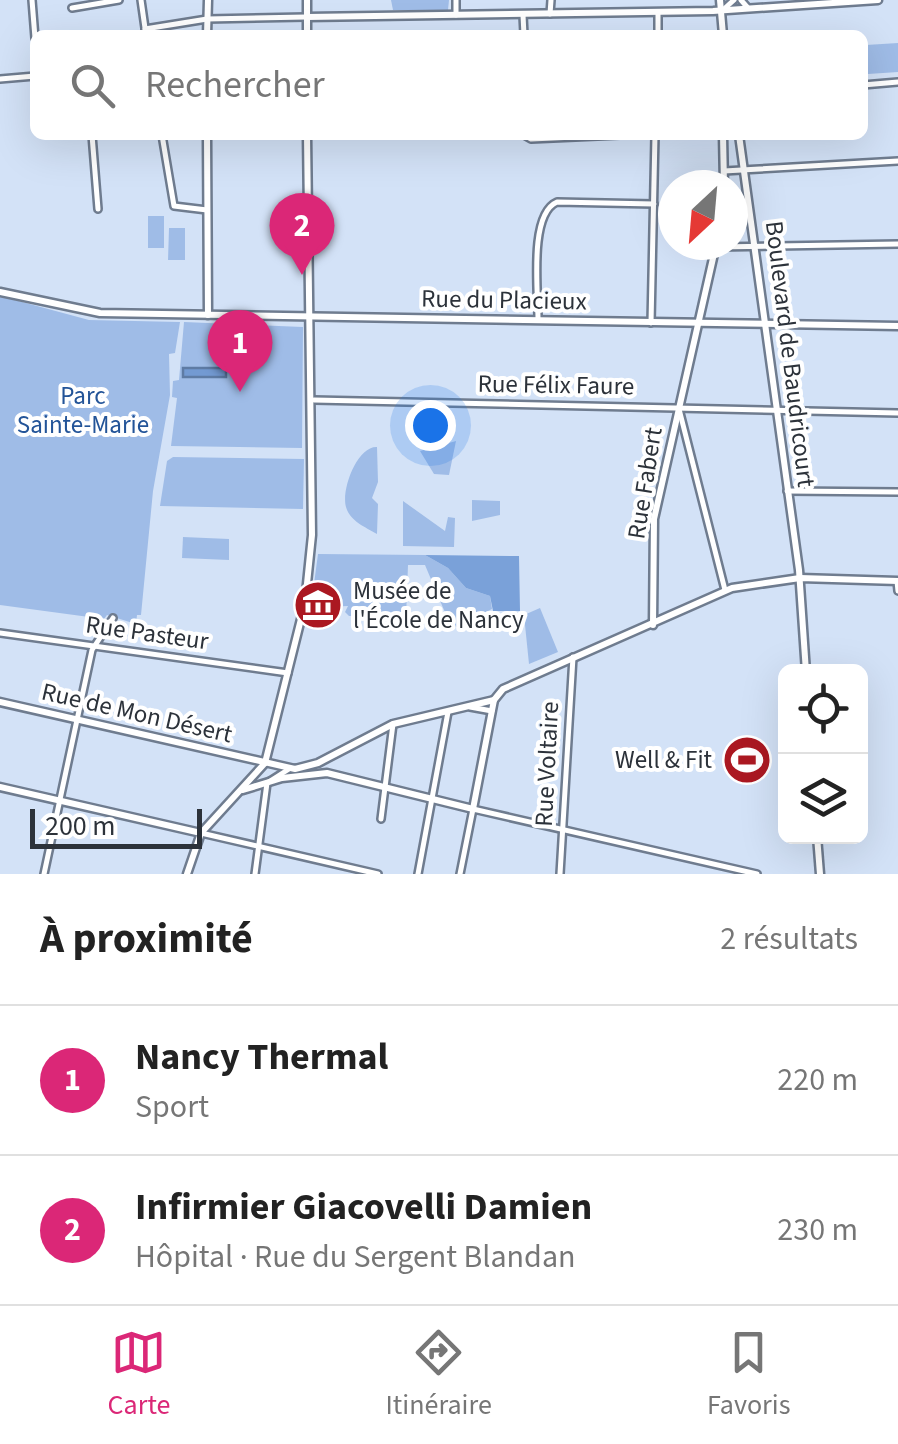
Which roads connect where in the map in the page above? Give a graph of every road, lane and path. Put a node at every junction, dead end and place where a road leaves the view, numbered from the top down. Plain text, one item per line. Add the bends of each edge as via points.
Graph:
1 (32, 0) edge
2 (119, 0) edge
3 (141, 0) edge
4 (208, 0) edge
5 (307, 0) edge
6 (456, 0) edge
7 (551, 0) edge
8 (720, 0) edge
9 (737, 0) edge
10 (874, 0) edge
11 (72, 8) dead end
12 (748, 8) junction
13 (721, 10) junction
14 (658, 12) junction
15 (523, 14) junction
16 (550, 14) junction
17 (456, 16) junction
18 (307, 17) junction
19 (207, 19) junction
20 (34, 30) edge
21 (146, 30) edge
22 (155, 30) edge
23 (207, 30) edge
24 (307, 30) edge
25 (524, 30) edge
26 (658, 30) edge
27 (722, 30) edge
28 (30, 76) edge
29 (0, 79) edge
30 (898, 82) edge
31 (868, 84) edge
32 (92, 140) edge
33 (163, 140) edge
34 (207, 140) edge
35 (306, 140) edge
36 (655, 140) edge
37 (723, 140) edge
38 (740, 140) edge
39 (898, 161) edge
40 (745, 169) junction
41 (724, 170) edge
42 (734, 170) edge
43 (654, 204) junction
44 (98, 208) dead end
45 (208, 210) junction
46 (898, 244) edge
47 (748, 247) edge
48 (756, 247) junction
49 (713, 260) edge
50 (0, 292) edge
51 (208, 315) junction
52 (308, 316) junction
53 (538, 320) junction
54 (651, 322) junction
55 (699, 323) junction
56 (764, 324) junction
57 (898, 326) edge
58 (314, 400) junction
59 (678, 408) junction
60 (776, 410) junction
61 (898, 413) edge
62 (673, 431) junction
63 (687, 440) junction
64 (787, 491) junction
65 (898, 492) edge
66 (800, 578) junction
67 (898, 581) edge
68 (725, 590) junction
69 (898, 592) edge
70 (112, 618) dead end
71 (653, 626) junction
72 (0, 633) edge
73 (95, 646) junction
74 (573, 657) junction
75 (805, 664) edge
76 (288, 673) junction
77 (494, 700) junction
78 (0, 702) edge
79 (464, 706) junction
80 (449, 709) junction
81 (492, 711) junction
82 (76, 720) junction
83 (393, 724) junction
84 (326, 758) junction
85 (249, 759) junction
86 (265, 763) junction
87 (290, 768) junction
88 (327, 774) junction
89 (250, 783) junction
90 (268, 783) junction
91 (0, 787) edge
92 (386, 788) junction
93 (243, 790) junction
94 (432, 799) junction
95 (58, 800) junction
96 (473, 809) junction
97 (381, 819) dead end
98 (563, 830) junction
99 (200, 833) junction
100 (818, 844) edge
101 (258, 846) junction
102 (373, 873) edge
103 (44, 874) edge
104 (187, 874) edge
105 (255, 874) edge
106 (418, 874) edge
107 (460, 874) edge
108 (560, 874) edge
109 (757, 874) edge
110 (820, 874) edge

1 - 20 street
2 - 11 street
3 - 21 street
4 - 19 street
5 - 18 street
6 - 17 street
7 - 16 street
8 - 13 street
9 - 12 street
9 - 13 street
10 - 12 street
12 - 13 street
13 - 14 street
13 - 27 street
14 - 16 street
14 - 26 street
15 - 16 street
15 - 17 street
15 - 25 street
17 - 18 street
18 - 19 street
18 - 24 street
19 - 22 street
19 - 23 street
28 - 29 street
30 - 31 street
32 - 44 street
33 - 45 street via 174,206
34 - 45 street
35 - 52 street
36 - 43 street
37 - 41 street
38 - 40 street, Boulevard de Baudricourt
39 - 40 street
40 - 42 street
40 - 48 street, Boulevard de Baudricourt
43 - 53 street via 558,202 545,210
43 - 54 street
45 - 51 street
46 - 48 street
47 - 48 street
48 - 56 street, Boulevard de Baudricourt
49 - 55 street, Rue Fabert
50 - 51 street, Rue du Placieux via 92,313
51 - 52 street, Rue du Placieux
52 - 53 street, Rue du Placieux
52 - 58 street
53 - 54 street, Rue du Placieux
54 - 55 street, Rue du Placieux
55 - 56 street, Rue du Placieux
55 - 59 street, Rue Fabert
56 - 57 street, Rue du Placieux
56 - 60 street, Boulevard de Baudricourt
58 - 59 street, Rue Félix Faure
58 - 76 street via 310,570
59 - 60 street, Rue Félix Faure
59 - 62 street, Rue Fabert
59 - 63 street
60 - 61 street, Rue Félix Faure
60 - 64 street, Boulevard de Baudricourt
62 - 63 street
62 - 71 street, Rue Fabert via 654,519
63 - 68 street
64 - 65 street
64 - 66 street, Boulevard de Baudricourt
66 - 67 street
66 - 68 street
66 - 75 street, Boulevard de Baudricourt
67 - 69 street
68 - 71 street
70 - 73 street
71 - 74 street
72 - 73 street, Rue Pasteur
73 - 76 street, Rue Pasteur
73 - 82 street
74 - 77 street via 498,692
74 - 98 street, Rue Voltaire
76 - 86 street
77 - 79 street
77 - 81 street
78 - 82 street, Rue de Mon Désert
79 - 80 street
79 - 81 street
80 - 83 street
80 - 94 street
81 - 96 street
82 - 85 street, Rue de Mon Désert
82 - 95 street
83 - 84 street
83 - 92 street
84 - 87 street, Rue de Mon Désert
84 - 88 street
85 - 86 street, Rue de Mon Désert
85 - 89 street
86 - 87 street, Rue de Mon Désert
86 - 89 street
87 - 90 street
88 - 90 street
88 - 92 street
89 - 93 street
90 - 93 street
90 - 101 street
91 - 95 street
92 - 94 street
92 - 97 street
93 - 99 street
94 - 96 street
94 - 106 street
95 - 99 street
95 - 103 street
96 - 98 street
96 - 107 street
98 - 108 street, Rue Voltaire
98 - 109 street
99 - 101 street
99 - 104 street
100 - 110 street
101 - 102 street
101 - 105 street

